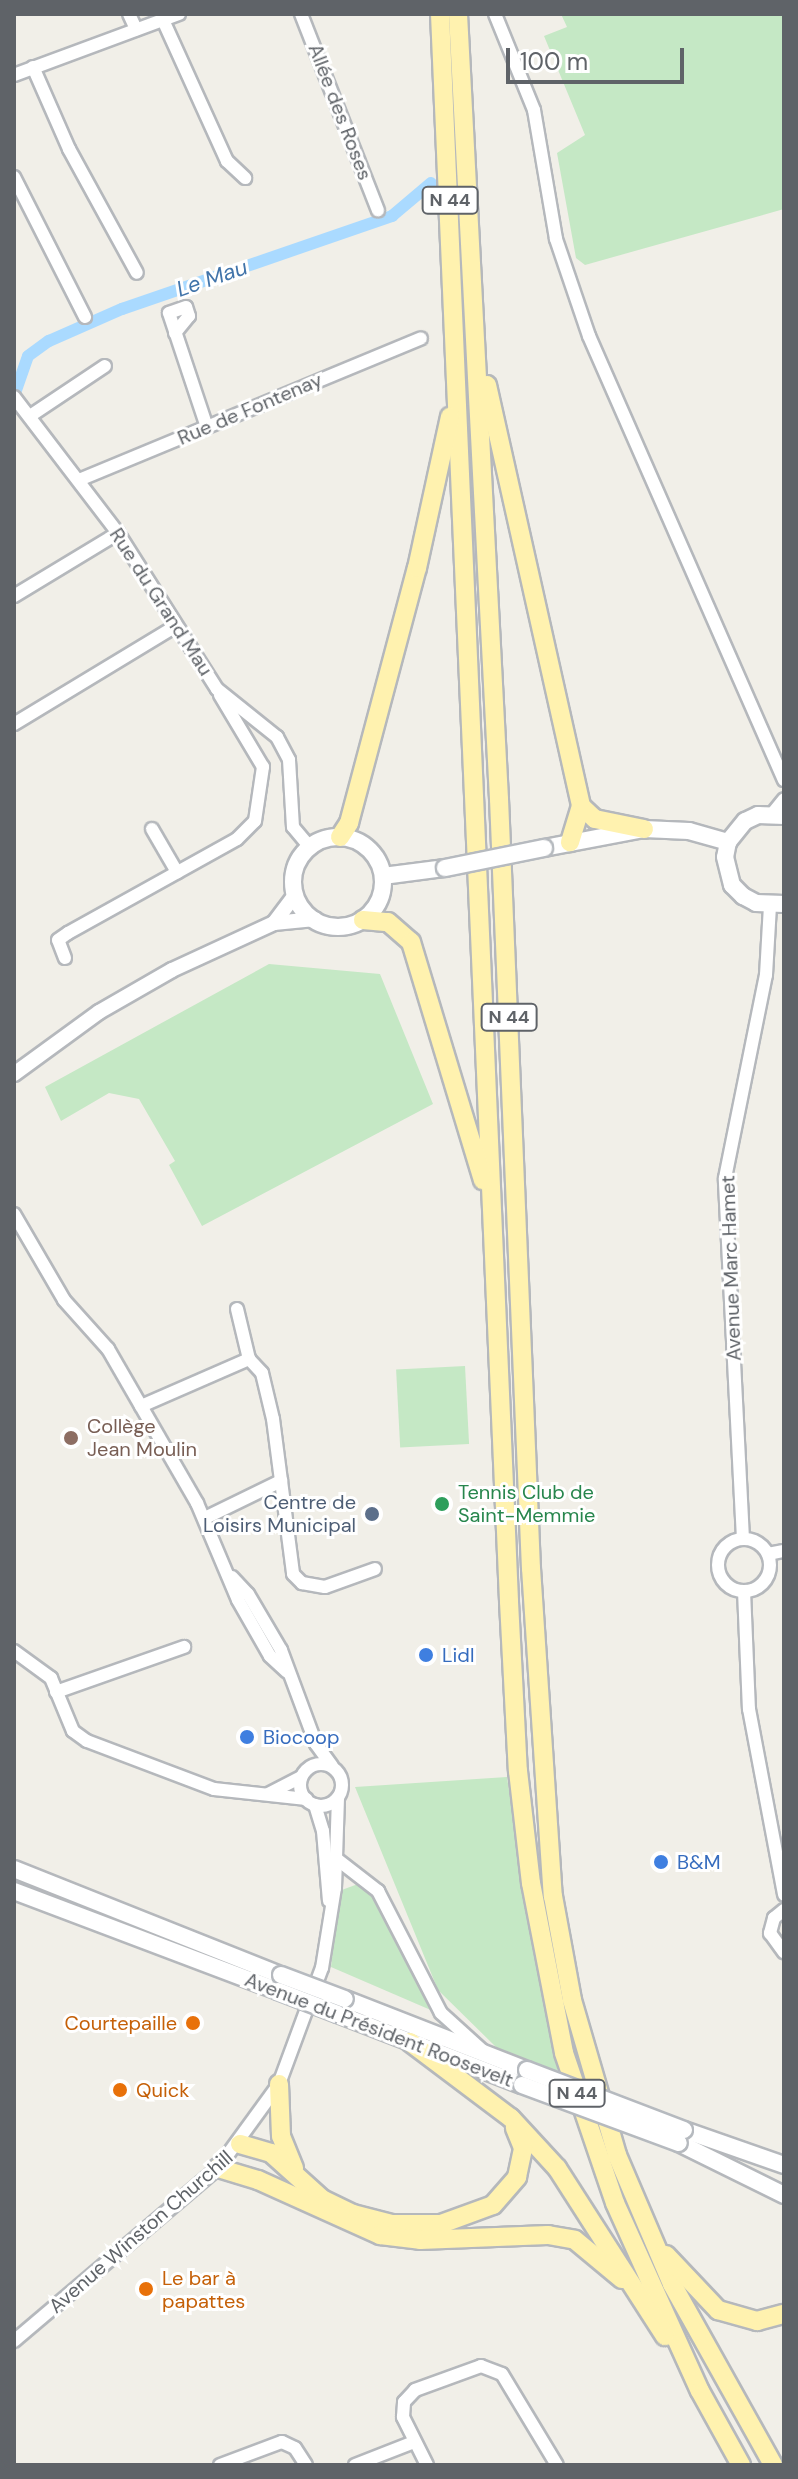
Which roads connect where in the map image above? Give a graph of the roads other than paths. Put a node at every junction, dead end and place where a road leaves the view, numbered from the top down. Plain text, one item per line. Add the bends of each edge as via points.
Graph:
1 (129, 14) edge
2 (179, 14) edge
3 (301, 14) edge
4 (440, 14) edge
5 (458, 14) edge
6 (495, 14) edge
7 (163, 20) junction
8 (136, 29) junction
9 (33, 67) junction
10 (14, 75) edge
11 (14, 177) edge
12 (245, 178) dead end
13 (378, 210) dead end
14 (137, 273) dead end
15 (472, 291) junction
16 (85, 317) dead end
17 (175, 333) dead end
18 (421, 338) dead end
19 (105, 366) dead end
20 (456, 387) junction
21 (22, 407) edge
22 (207, 427) junction
23 (79, 480) junction
24 (118, 533) junction
25 (14, 596) edge
26 (176, 626) junction
27 (217, 689) junction
28 (14, 724) edge
29 (784, 780) edge
30 (784, 799) edge
31 (581, 806) junction
32 (778, 815) edge
33 (152, 829) dead end
34 (644, 829) junction
35 (340, 837) junction
36 (570, 842) junction
37 (728, 842) junction
38 (310, 847) junction
39 (177, 872) junction
40 (383, 876) junction
41 (295, 895) junction
42 (777, 905) edge
43 (315, 919) junction
44 (363, 920) junction
45 (274, 923) junction
46 (65, 958) dead end
47 (14, 1074) edge
48 (14, 1214) edge
49 (494, 1225) junction
50 (237, 1309) dead end
51 (249, 1359) junction
52 (141, 1406) junction
53 (281, 1481) junction
54 (205, 1518) junction
55 (743, 1539) junction
56 (784, 1551) edge
57 (768, 1554) junction
58 (375, 1569) dead end
59 (744, 1591) junction
60 (184, 1647) dead end
61 (14, 1651) edge
62 (56, 1692) junction
63 (316, 1744) junction
64 (332, 1766) junction
65 (304, 1773) junction
66 (268, 1794) junction
67 (338, 1798) junction
68 (310, 1802) junction
69 (338, 1860) junction
70 (14, 1869) edge
71 (14, 1891) edge
72 (784, 1895) edge
73 (784, 1910) edge
74 (331, 1916) junction
75 (784, 1952) edge
76 (280, 1983) junction
77 (342, 2007) junction
78 (410, 2042) junction
79 (488, 2054) junction
80 (524, 2077) junction
81 (279, 2084) junction
82 (511, 2118) junction
83 (681, 2137) junction
84 (238, 2146) junction
85 (784, 2165) edge
86 (218, 2168) junction
87 (300, 2178) junction
88 (258, 2180) junction
89 (784, 2195) edge
90 (650, 2236) junction
91 (636, 2291) junction
92 (784, 2314) edge
93 (14, 2341) edge
94 (700, 2391) junction
95 (414, 2442) junction
96 (220, 2465) edge
97 (306, 2465) edge
98 (355, 2465) edge
99 (427, 2465) edge
100 (557, 2465) edge
101 (741, 2465) edge
102 (773, 2465) edge

1 - 8 street
2 - 7 street
3 - 13 street, Allée des Roses
4 - 20 main road, N 44
5 - 15 main road, N 44
6 - 29 street via 534,110 556,239 589,336
7 - 8 street
7 - 12 street via 227,161
8 - 9 street
9 - 10 street
9 - 14 street via 69,149
11 - 16 street
15 - 31 main road via 493,423
15 - 90 main road, N 44 via 545,1825 561,1945 583,2043 617,2155
17 - 22 street
18 - 22 street, Rue de Fontenay
19 - 21 street
20 - 35 main road via 417,568 349,823
20 - 49 main road, N 44
21 - 23 street, Rue du Grand Mau
22 - 23 street, Rue de Fontenay
23 - 24 street, Rue du Grand Mau
24 - 25 street
24 - 26 street, Rue du Grand Mau
26 - 27 street, Rue du Grand Mau
26 - 28 street
27 - 38 street, Rue du Grand Mau via 277,737 289,760 293,827
27 - 39 street via 259,755 260,807 245,833
30 - 32 street
31 - 34 main road via 595,819
31 - 36 main road
32 - 37 main road via 745,821
33 - 39 street
34 - 36 main road
34 - 37 main road via 689,831
35 - 38 main road
35 - 40 main road via 363,845
36 - 40 main road, bridge
37 - 42 main road via 725,857 732,885 756,903
38 - 41 main road via 296,868
39 - 46 street via 58,940
40 - 44 main road via 379,901
41 - 43 main road
41 - 45 street
42 - 55 street, Avenue Marc Hamet via 725,1178
43 - 44 main road via 336,927
43 - 45 street
44 - 49 main road via 388,922 411,942 474,1138
45 - 47 street via 172,970 99,1012
48 - 52 street via 64,1300 108,1349
49 - 94 main road, N 44 via 518,1771 531,1883 564,2053 615,2203
50 - 51 street
51 - 52 street
51 - 53 street via 262,1373
52 - 54 street
53 - 54 street
53 - 58 street via 290,1563 302,1583 339,1585
54 - 63 street via 232,1577 281,1650
55 - 57 street via 758,1543
55 - 59 street via 728,1544 717,1566 729,1587
56 - 57 street
57 - 59 street via 766,1579
59 - 72 street via 749,1709
60 - 62 street
61 - 62 street via 42,1668
62 - 66 street via 73,1731 87,1741 214,1789
63 - 64 street
63 - 65 street
64 - 65 street via 317,1763
64 - 67 street via 342,1777
65 - 66 street
65 - 68 street
66 - 68 street
67 - 68 street
67 - 69 street
68 - 74 street via 323,1831
69 - 74 street
69 - 79 street via 378,1891 441,2013
70 - 76 main road, Avenue du Président Roosevelt
71 - 76 main road, Avenue du Président Roosevelt
73 - 75 street via 774,1918 770,1933
74 - 81 street, Avenue Winston Churchill via 318,1984
76 - 77 main road, Avenue du Président Roosevelt, bridge
77 - 78 main road, Avenue du Président Roosevelt
77 - 79 main road, Avenue du Président Roosevelt
78 - 80 main road, Avenue du Président Roosevelt
78 - 82 main road
79 - 80 main road, Avenue du Président Roosevelt
80 - 83 main road, Avenue du Président Roosevelt, bridge
81 - 84 street, Avenue Winston Churchill
81 - 87 main road via 281,2136
82 - 87 main road via 523,2148 517,2177 493,2205 475,2215 441,2224 392,2224 322,2199
82 - 91 main road via 557,2168
83 - 85 main road, Avenue du Président Roosevelt
83 - 89 main road, Avenue du Président Roosevelt
84 - 86 street, Avenue Winston Churchill
84 - 87 main road via 271,2153
84 - 88 main road
86 - 88 main road
86 - 93 street, Avenue Winston Churchill
88 - 91 main road via 380,2235 420,2240 548,2235 575,2240
90 - 92 main road via 718,2310 757,2321
90 - 102 main road, N 44 via 715,2366
91 - 94 main road
94 - 101 main road, N 44
95 - 98 street
95 - 99 street
95 - 100 street via 403,2417 407,2396 473,2368 490,2367 502,2374
96 - 97 street via 282,2442 295,2448

